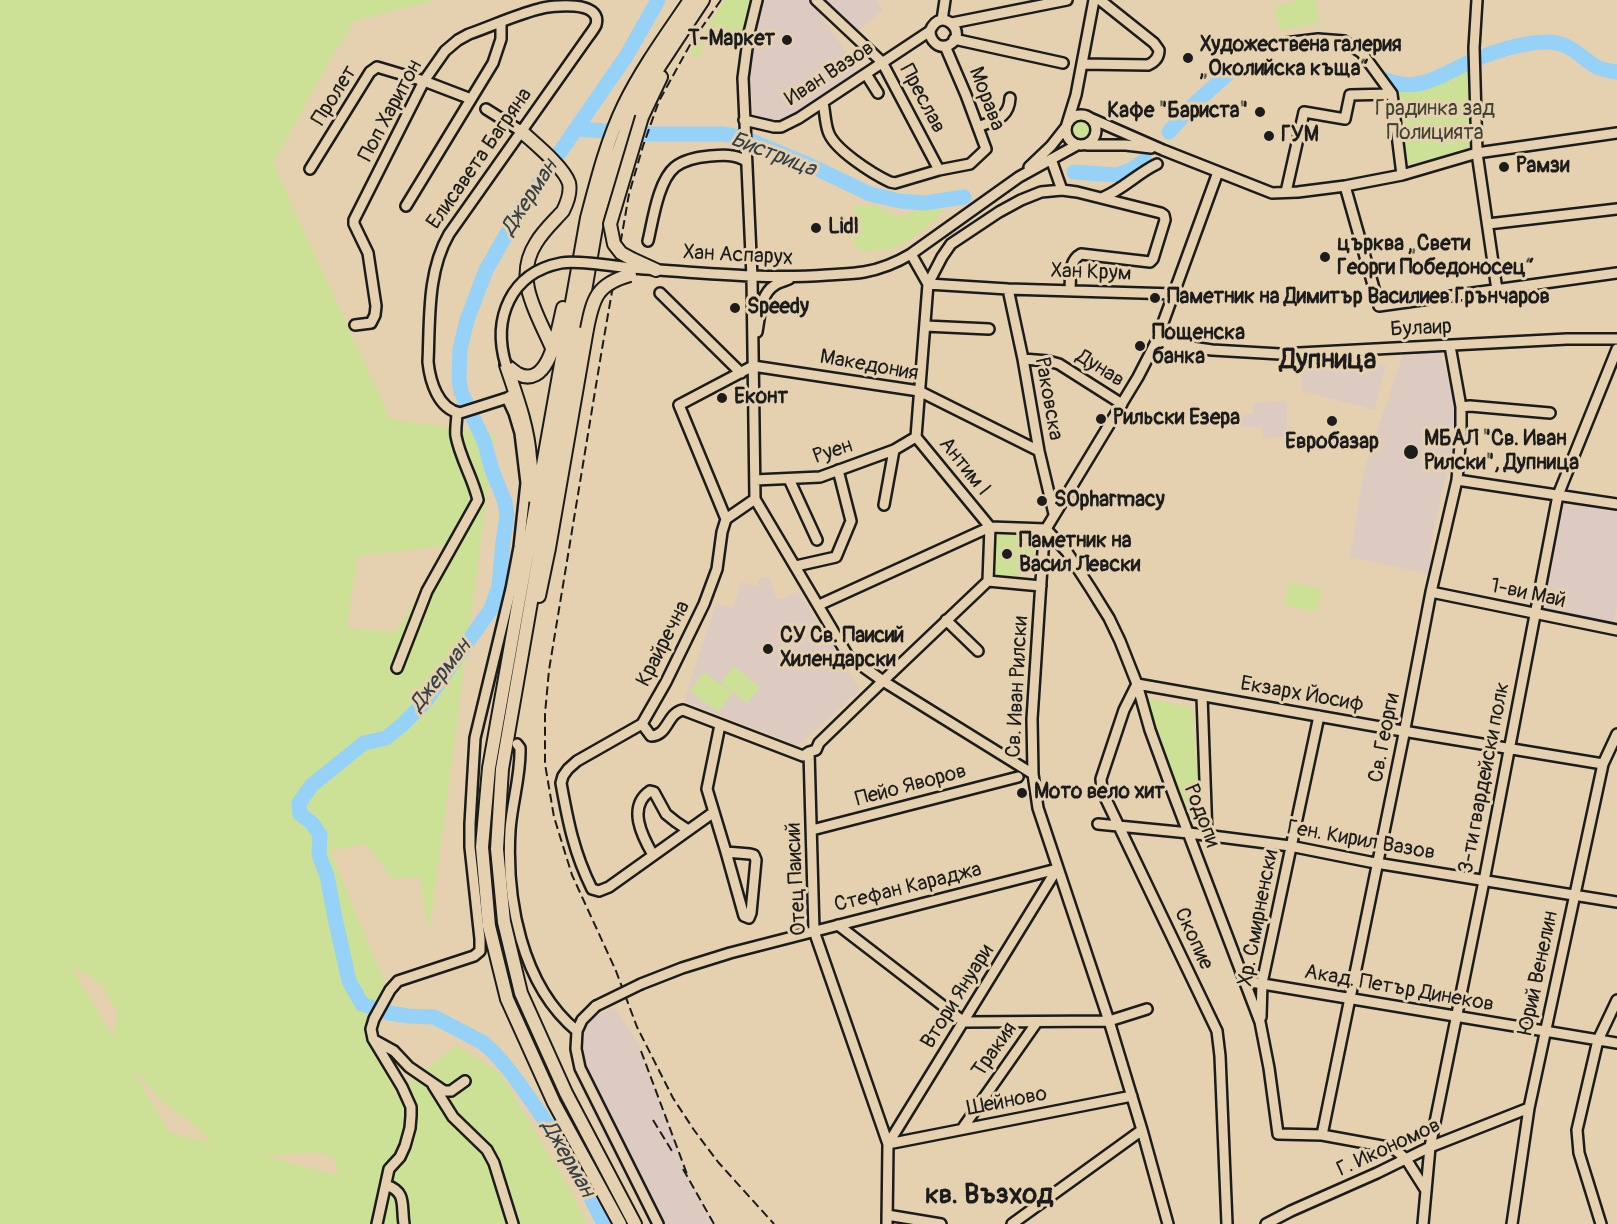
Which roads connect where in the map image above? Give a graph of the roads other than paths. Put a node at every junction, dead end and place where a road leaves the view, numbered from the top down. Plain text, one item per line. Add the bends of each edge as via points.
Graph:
1 (690, 0) edge
2 (703, 0) edge
3 (757, 0) edge
4 (816, 0) edge
5 (945, 0) edge
6 (1067, 0) edge
7 (1094, 0) edge
8 (1100, 0) edge
9 (1477, 0) edge
10 (592, 11) joint
11 (501, 21) junction
12 (947, 22) junction
13 (930, 30) junction
14 (954, 39) junction
15 (1285, 43) dead end
16 (945, 46) junction
17 (882, 62) junction
18 (1063, 63) dead end
19 (1082, 64) junction
20 (866, 74) junction
21 (424, 81) junction
22 (878, 93) dead end
23 (1076, 94) junction
24 (1392, 94) junction
25 (1010, 98) dead end
26 (471, 99) junction
27 (823, 103) junction
28 (486, 109) dead end
29 (631, 116) junction
30 (1088, 117) junction
31 (744, 120) junction
32 (1066, 125) junction
33 (978, 128) junction
34 (521, 131) junction
35 (1617, 133) edge
36 (617, 137) junction
37 (1081, 145) junction
38 (1163, 150) junction
39 (1477, 153) junction
40 (746, 157) junction
41 (1051, 159) junction
42 (1157, 164) dead end
43 (310, 169) dead end
44 (939, 170) junction
45 (1218, 172) junction
46 (1402, 174) junction
47 (1019, 177) junction
48 (1345, 186) junction
49 (1060, 187) junction
50 (1286, 192) junction
51 (1104, 197) junction
52 (405, 206) dead end
53 (1617, 208) edge
54 (587, 218) junction
55 (1488, 224) junction
56 (648, 241) dead end
57 (911, 254) junction
58 (631, 267) junction
59 (656, 270) joint
60 (1617, 273) edge
61 (752, 277) junction
62 (794, 278) junction
63 (928, 284) junction
64 (1008, 289) junction
65 (1070, 290) junction
66 (1497, 290) junction
67 (660, 293) dead end
68 (1173, 294) junction
69 (355, 325) dead end
70 (925, 326) junction
71 (989, 329) dead end
72 (1617, 339) edge
73 (1156, 342) junction
74 (1450, 346) junction
75 (552, 348) junction
76 (753, 349) junction
77 (1617, 349) edge
78 (1023, 359) junction
79 (506, 365) junction
80 (753, 366) junction
81 (741, 373) junction
82 (529, 376) junction
83 (919, 391) junction
84 (507, 398) junction
85 (1122, 404) junction
86 (1461, 407) junction
87 (459, 412) junction
88 (1550, 413) dead end
89 (916, 437) junction
90 (894, 450) junction
91 (1039, 452) junction
92 (838, 470) junction
93 (789, 479) junction
94 (755, 480) junction
95 (1457, 480) junction
96 (1558, 495) junction
97 (755, 499) junction
98 (1617, 504) edge
99 (884, 505) dead end
100 (1054, 514) junction
101 (726, 519) junction
102 (990, 527) junction
103 (1046, 529) junction
104 (531, 532) junction
105 (817, 540) dead end
106 (796, 566) junction
107 (988, 581) junction
108 (1041, 586) junction
109 (1431, 592) junction
110 (819, 605) junction
111 (1536, 614) junction
112 (946, 620) junction
113 (1617, 630) edge
114 (978, 651) dead end
115 (397, 668) dead end
116 (866, 668) junction
117 (883, 681) junction
118 (1137, 684) junction
119 (869, 694) junction
120 (1202, 696) junction
121 (512, 708) junction
122 (1319, 716) junction
123 (642, 724) junction
124 (720, 725) junction
125 (1405, 732) junction
126 (1617, 734) edge
127 (475, 738) junction
128 (486, 740) dead end
129 (517, 744) dead end
130 (1510, 749) junction
131 (809, 752) junction
132 (1603, 764) junction
133 (1033, 774) junction
134 (1018, 777) dead end
135 (714, 812) junction
136 (1098, 824) dead end
137 (1120, 826) junction
138 (688, 830) junction
139 (812, 830) junction
140 (1189, 833) junction
141 (1207, 836) junction
142 (1290, 846) junction
143 (726, 852) junction
144 (653, 855) junction
145 (1378, 863) junction
146 (1057, 869) junction
147 (1484, 880) junction
148 (1575, 895) junction
149 (1617, 902) edge
150 (838, 925) junction
151 (814, 931) junction
152 (1245, 981) junction
153 (1262, 983) junction
154 (1349, 998) junction
155 (1617, 1000) edge
156 (1148, 1009) dead end
157 (1455, 1017) junction
158 (1109, 1021) junction
159 (964, 1022) junction
160 (1037, 1022) junction
161 (1260, 1022) junction
162 (577, 1031) junction
163 (1545, 1032) junction
164 (373, 1039) junction
165 (1598, 1041) junction
166 (1617, 1043) edge
167 (465, 1081) dead end
168 (434, 1085) junction
169 (1132, 1096) junction
170 (1529, 1108) junction
171 (962, 1129) junction
172 (1142, 1130) junction
173 (1322, 1135) junction
174 (888, 1144) junction
175 (1430, 1147) junction
176 (1406, 1159) junction
177 (386, 1185) junction
178 (1425, 1189) junction
179 (887, 1219) edge
180 (377, 1224) edge
181 (404, 1224) edge
182 (513, 1224) edge
183 (620, 1224) edge
184 (635, 1224) edge
185 (658, 1224) edge
186 (941, 1224) edge
187 (1012, 1224) edge
188 (1168, 1224) edge
189 (1227, 1224) edge
190 (1266, 1224) edge
191 (1423, 1224) edge
192 (1512, 1224) edge
193 (1601, 1224) edge

1 - 29 main road via 640,77
2 - 29 main road via 664,71
3 - 31 street via 744,64
4 - 17 street, Преслав
5 - 12 street
6 - 12 street
7 - 19 street
8 - 19 street via 1154,43 1159,54 1148,64
9 - 39 street
10 - 11 street, Поп Харитон via 578,6 552,6
10 - 34 street, Елисавета Багряна via 596,25
11 - 21 street, Поп Харитон via 469,34 444,51
11 - 26 street via 501,39 493,63
12 - 13 street via 934,23
12 - 14 street via 956,31
13 - 16 street via 933,42
13 - 17 street, Иван Вазов
14 - 16 street
14 - 18 street
15 - 24 street via 1344,41 1362,53
16 - 33 street, Морава
17 - 20 street, Иван Вазов
17 - 44 street, Преслав
19 - 23 street
20 - 22 street
20 - 27 street, Иван Вазов
21 - 26 street, Пролет
21 - 43 street, Пролет via 381,67 373,69
21 - 69 street, Поп Харитон via 354,220 368,253 376,306 371,323
23 - 30 street
23 - 32 street
24 - 46 street
24 - 50 street via 1350,95 1345,119 1304,112
25 - 33 street via 1004,116
26 - 52 street
27 - 31 street, Иван Вазов via 781,126
27 - 44 street via 828,133 835,144 884,179 896,183
28 - 34 street
29 - 36 main road
29 - 58 main road, bridge via 610,224 614,244
30 - 32 street via 1074,116
30 - 37 street via 1095,134
30 - 38 street, Хан Аспарух
31 - 40 street
32 - 37 street via 1068,139
32 - 47 street, Хан Аспарух
33 - 44 street, Морава via 986,149 983,153 970,164
34 - 75 main road via 559,167 569,186 566,204 534,245 525,275
34 - 87 street, Елисавета Багряна via 449,234 436,263 429,372 444,403
35 - 39 street, Хан Аспарух
36 - 54 main road
36 - 121 main road via 592,247
37 - 38 street, Хан Аспарух
37 - 41 street, Хан Аспарух
38 - 45 street, Хан Аспарух
39 - 46 street, Хан Аспарух
39 - 55 street
40 - 56 street via 697,158 675,167 661,190
40 - 61 street
41 - 47 street, Хан Аспарух
41 - 49 street
42 - 51 street
45 - 50 street, Хан Аспарух via 1272,193
45 - 68 street, Св. Иван Рилски
46 - 48 street, Хан Аспарух
47 - 57 street, Хан Аспарух
48 - 50 street, Хан Аспарух
48 - 66 street via 1379,306
49 - 51 street
49 - 63 street via 1021,200 951,244
51 - 65 street via 1164,215 1153,259 1145,263 1081,254 1071,263
53 - 55 street
54 - 75 main road
54 - 104 main road
55 - 66 street
57 - 62 street, Хан Аспарух via 864,272
57 - 63 street
58 - 59 main road
58 - 79 street, bridge via 566,262 530,276 515,291 504,313 501,336
58 - 121 main road, bridge via 607,285 592,304 543,581
59 - 61 street, Хан Аспарух
60 - 66 street
61 - 62 street, Хан Аспарух
61 - 76 street
62 - 76 street via 776,284 768,292
63 - 64 street, Хан Крум
63 - 70 street, Антим I
64 - 65 street, Хан Крум
64 - 78 street, Раковска
65 - 68 street, Хан Крум
67 - 81 street
68 - 73 street, Св. Иван Рилски
70 - 71 street
70 - 83 street, Антим I
72 - 74 street, Булаир
73 - 74 street, Булаир via 1280,354
73 - 85 street, Св. Иван Рилски
74 - 86 street, Св. Георги
75 - 82 main road via 543,369
76 - 80 street
77 - 96 street, 3-ти гвардейски полк
78 - 85 street, Дунав via 1059,364
78 - 91 street, Раковска
79 - 82 main road
79 - 84 main road
80 - 81 street
80 - 83 street, Македония
80 - 94 street
81 - 101 street via 679,405
82 - 84 main road
83 - 89 street, Антим I
83 - 91 street, Македония
84 - 87 street
84 - 104 main road via 526,431 531,458
84 - 127 street via 520,433 526,483 511,590
85 - 100 street, Св. Иван Рилски
86 - 88 street
86 - 95 street, Св. Георги
87 - 115 street via 456,434 478,500 427,591
89 - 90 street, Руен
89 - 102 street, Антим I
90 - 92 street, Руен
90 - 99 street
91 - 100 street, Раковска
92 - 93 street, Руен via 820,477
92 - 106 street via 851,521 841,547 836,557
93 - 94 street, Руен
93 - 105 street
94 - 97 street
95 - 96 street
95 - 109 street, Св. Георги
96 - 98 street
96 - 111 street, 3-ти гвардейски полк
97 - 101 street
97 - 106 street
100 - 103 street, Св. Иван Рилски
101 - 123 street, Крайречна via 717,569 704,604
102 - 103 street
102 - 107 street
102 - 110 street
103 - 108 street, Св. Иван Рилски
103 - 118 street, Родопи via 1066,552 1109,618
104 - 183 main road via 489,768 482,847 489,926 507,999 554,1103
106 - 110 street
107 - 108 street
107 - 112 street
108 - 133 street, Св. Иван Рилски via 1032,719
109 - 111 street, 1-ви Май
109 - 125 street, Св. Георги
110 - 116 street via 848,656
111 - 113 street, 1-ви Май
111 - 130 street, 3-ти гвардейски полк
112 - 114 street
112 - 117 street
116 - 117 street
116 - 119 street
117 - 119 street
117 - 133 street
118 - 120 street, Екзарх Йосиф
118 - 137 street, Скопие via 1101,779 1102,791
118 - 140 street, Родопи
119 - 131 street via 816,750
120 - 122 street, Екзарх Йосиф
120 - 141 street
121 - 184 main road via 502,769 497,849 504,922 521,993 566,1093
122 - 125 street, Екзарх Йосиф
122 - 142 street, Хр. Смирненски
123 - 124 street via 656,736 677,711 683,710
123 - 144 street via 577,761 561,783 573,843 592,889 609,887
124 - 131 street via 803,756
124 - 135 street via 707,789
125 - 130 street, Екзарх Йосиф
125 - 145 street, Св. Георги
126 - 132 street, Юрий Венелин
127 - 128 street
127 - 164 street via 470,847 480,951 398,981 374,1019 370,1029
129 - 162 street via 520,763 510,830 513,903 539,984 561,1016
130 - 132 street, Екзарх Йосиф
130 - 147 street, 3-ти гвардейски полк
131 - 139 street, Отец Паисий
132 - 148 street, Юрий Венелин
133 - 146 street, Св. Иван Рилски via 1038,808
134 - 139 street, Пейо Яворов
135 - 138 street
135 - 143 street
136 - 137 street, Ген. Кирил Вазов
137 - 140 street, Ген. Кирил Вазов
137 - 189 street, Скопие via 1217,1031
138 - 144 street
138 - 144 street via 666,814 654,792 647,793 640,804 638,820
139 - 151 street, Отец Паисий
140 - 141 street, Ген. Кирил Вазов
140 - 152 street, Родопи
141 - 142 street, Ген. Кирил Вазов
142 - 145 street, Ген. Кирил Вазов
142 - 153 street, Хр. Смирненски
143 - 143 street via 744,916 749,918 756,860 754,855
145 - 147 street, Ген. Кирил Вазов
145 - 154 street, Св. Георги
146 - 150 street, Стефан Караджа
146 - 158 street, Св. Иван Рилски
146 - 159 street, Втори Януари
147 - 148 street, Ген. Кирил Вазов
147 - 157 street, 3-ти гвардейски полк
148 - 149 street, Ген. Кирил Вазов
148 - 163 street, Юрий Венелин
150 - 151 street, Стефан Караджа
150 - 159 street
151 - 162 street, Стефан Караджа, bridge via 730,953 641,984 596,1006
151 - 174 street, Отец Паисий
152 - 153 street, Акад. Петър Динеков
152 - 161 street, Родопи
153 - 154 street, Акад. Петър Динеков
153 - 161 street, Хр. Смирненски
154 - 157 street, Акад. Петър Динеков
154 - 173 street, Св. Георги
155 - 165 street
156 - 158 street
157 - 163 street, Акад. Петър Динеков
157 - 175 street, 3-ти гвардейски полк
158 - 160 street
158 - 169 street, Св. Иван Рилски
159 - 160 street
159 - 174 street, Втори Януари
160 - 171 street, Тракия
161 - 173 street, Родопи via 1278,1134
162 - 185 street via 580,1068
163 - 165 street, Акад. Петър Динеков
163 - 170 street, Юрий Венелин
164 - 168 street via 394,1051
164 - 177 street via 411,1107 405,1146 389,1169
165 - 166 street, Акад. Петър Динеков
165 - 193 street via 1576,1130 1579,1153
167 - 168 street via 451,1091
168 - 182 street via 453,1117 487,1150
169 - 171 street, Шейново
169 - 172 street, Св. Иван Рилски
170 - 175 street, Г. Икономов
170 - 192 street, Юрий Венелин
171 - 174 street, Шейново
172 - 187 street
172 - 188 street, Св. Иван Рилски
173 - 176 street via 1393,1148
174 - 179 street, Отец Паисий
175 - 176 street, Г. Икономов
175 - 178 street, 3-ти гвардейски полк
176 - 178 street
176 - 190 street, Г. Икономов
177 - 180 street
177 - 181 street via 401,1195
178 - 191 street, 3-ти гвардейски полк
179 - 186 street

